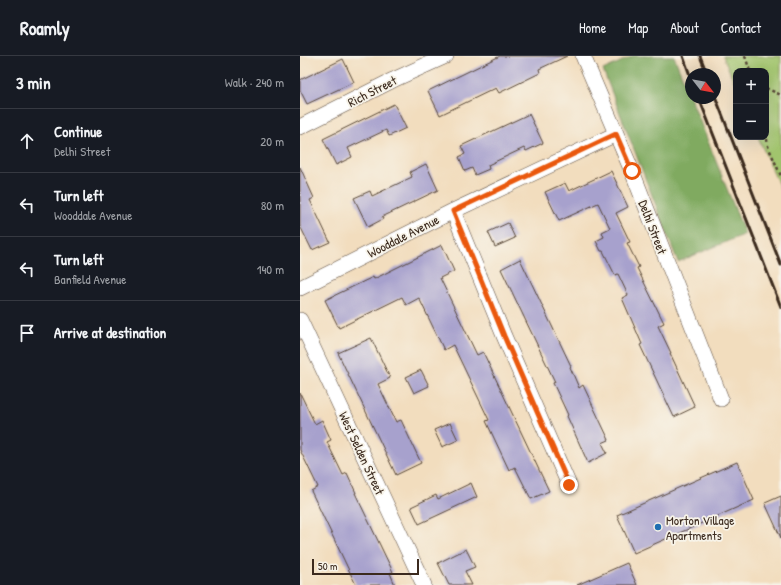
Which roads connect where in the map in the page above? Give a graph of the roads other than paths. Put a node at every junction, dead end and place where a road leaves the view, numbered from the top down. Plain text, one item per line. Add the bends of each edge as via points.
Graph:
1 (446, 56) edge
2 (583, 56) edge
3 (300, 127) edge
4 (616, 134) junction
5 (453, 211) junction
6 (300, 288) edge
7 (300, 320) edge
8 (720, 399) dead end
9 (569, 485) dead end
10 (424, 585) edge

1 - 3 street, Rich Street
2 - 4 street, Delhi Street
4 - 5 street, Wooddale Avenue
4 - 8 street, Delhi Street
5 - 6 street, Wooddale Avenue
5 - 9 street
7 - 10 street, West Selden Street

